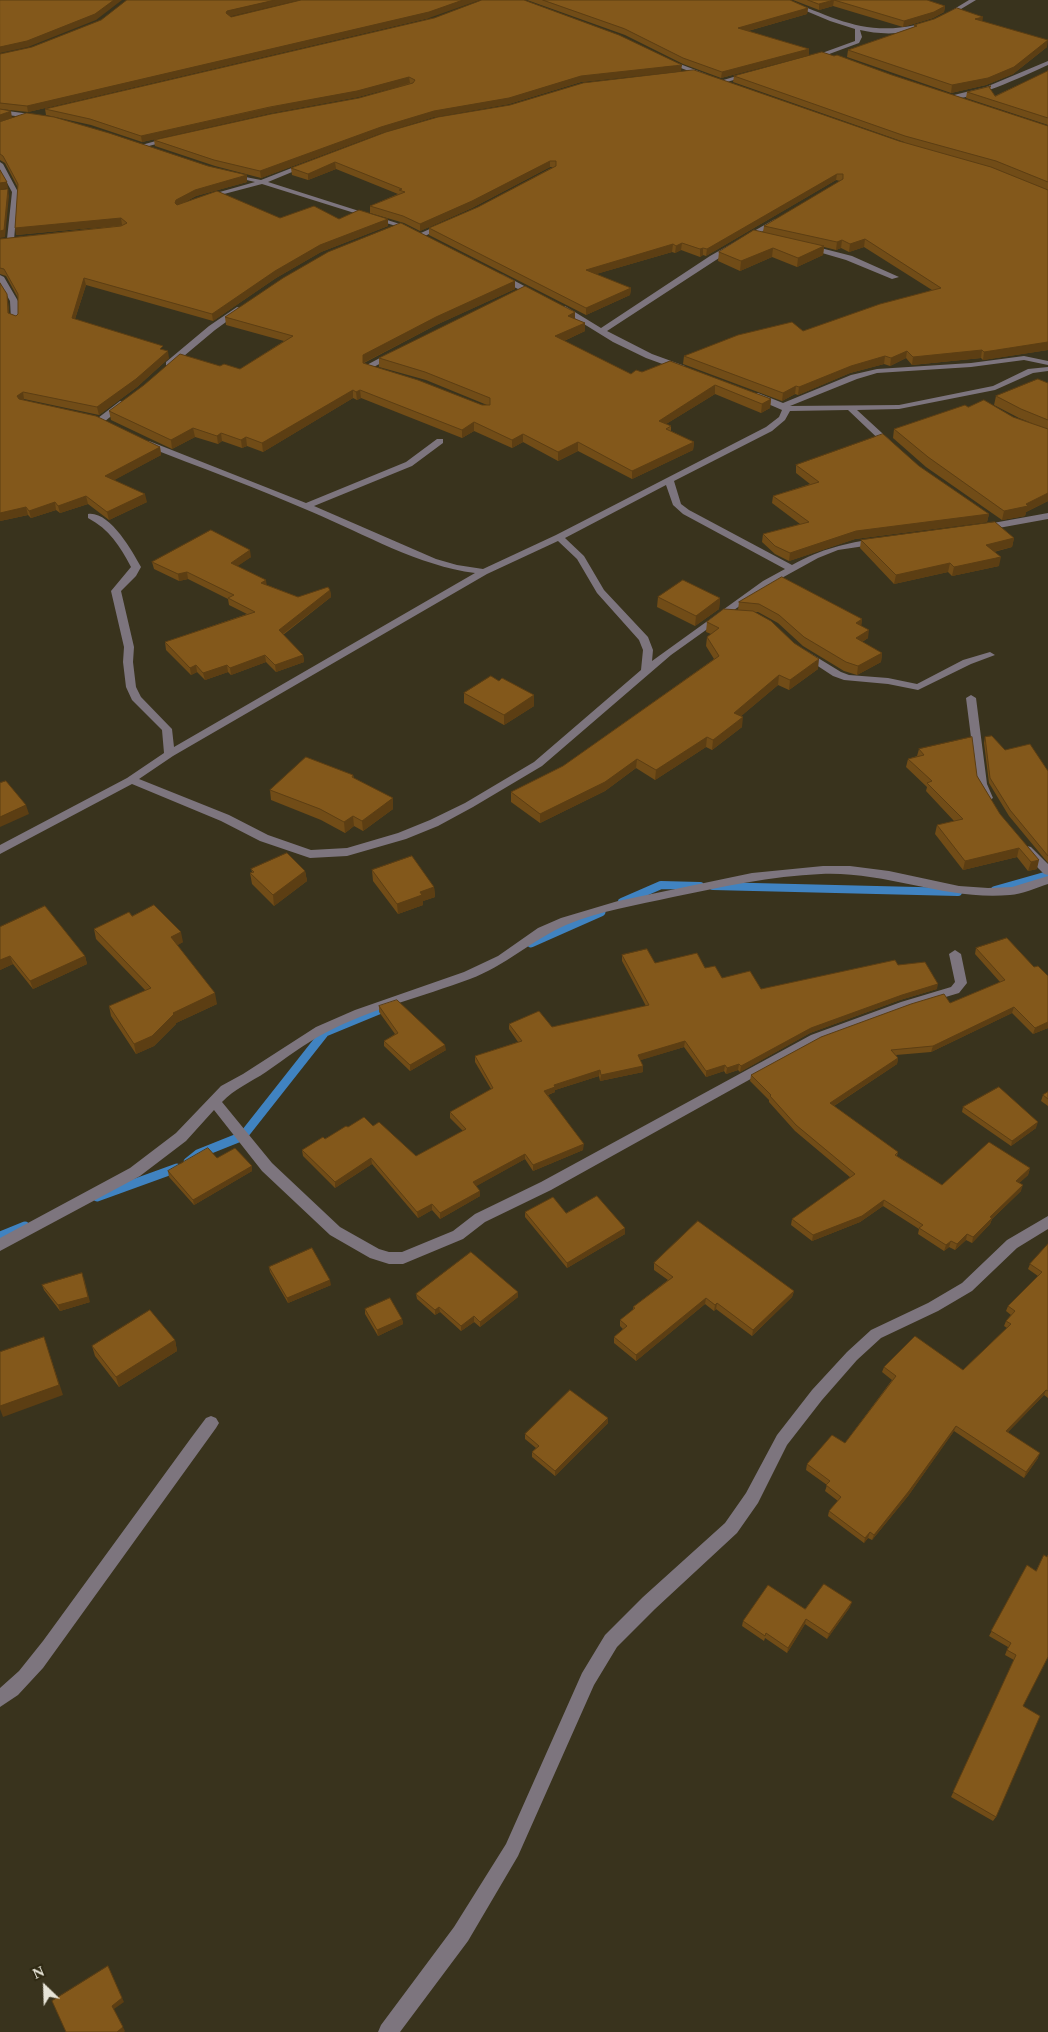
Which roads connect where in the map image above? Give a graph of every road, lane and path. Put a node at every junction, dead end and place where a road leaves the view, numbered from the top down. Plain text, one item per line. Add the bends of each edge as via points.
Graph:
1 (783, 0) edge
2 (973, 0) edge
3 (936, 21) edge
4 (920, 26) edge
5 (857, 30) junction
6 (903, 31) junction
7 (878, 38) edge
8 (828, 54) junction
9 (663, 59) edge
10 (838, 59) edge
11 (803, 60) edge
12 (1048, 63) edge
13 (755, 72) edge
14 (697, 73) junction
15 (683, 74) edge
16 (723, 80) junction
17 (740, 87) edge
18 (940, 94) edge
19 (949, 97) junction
20 (967, 103) edge
21 (0, 112) edge
22 (47, 115) edge
23 (27, 116) junction
24 (9, 122) edge
25 (176, 137) edge
26 (132, 143) edge
27 (141, 146) junction
28 (156, 151) edge
29 (313, 162) edge
30 (0, 164) edge
31 (225, 173) edge
32 (262, 182) junction
33 (199, 200) edge
34 (783, 216) edge
35 (451, 222) edge
36 (401, 226) junction
37 (384, 232) edge
38 (751, 235) junction
39 (761, 237) edge
40 (20, 239) edge
41 (10, 240) junction
42 (0, 242) edge
43 (799, 245) edge
44 (490, 272) edge
45 (0, 277) edge
46 (895, 277) dead end
47 (250, 303) edge
48 (15, 319) edge
49 (602, 331) junction
50 (399, 351) edge
51 (1048, 363) edge
52 (1048, 369) edge
53 (376, 370) edge
54 (160, 372) edge
55 (694, 372) edge
56 (748, 392) edge
57 (128, 400) edge
58 (785, 408) junction
59 (850, 408) junction
60 (101, 421) edge
61 (135, 438) edge
62 (440, 441) dead end
63 (901, 454) edge
64 (669, 480) junction
65 (306, 506) junction
66 (984, 514) edge
67 (91, 516) dead end
68 (1048, 516) edge
69 (1000, 525) junction
70 (968, 530) edge
71 (559, 537) junction
72 (890, 540) edge
73 (792, 569) junction
74 (484, 572) junction
75 (723, 614) junction
76 (738, 615) edge
77 (798, 648) edge
78 (990, 655) dead end
79 (646, 672) junction
80 (971, 698) dead end
81 (169, 754) junction
82 (131, 780) junction
83 (995, 810) edge
84 (1017, 838) edge
85 (0, 850) edge
86 (1048, 871) edge
87 (1048, 880) edge
88 (955, 954) dead end
89 (215, 1102) junction
90 (1048, 1222) edge
91 (0, 1244) edge
92 (211, 1423) dead end
93 (0, 1698) edge
94 (388, 2032) edge

1 - 5 street
2 - 3 street
4 - 6 street
5 - 6 street
5 - 8 street via 860,42
6 - 7 street
8 - 10 street
8 - 11 street
9 - 14 street
12 - 19 street via 985,90
13 - 16 street
14 - 15 street
14 - 16 street
16 - 17 street
18 - 19 street
19 - 20 street
21 - 23 street
22 - 23 street
23 - 24 street
25 - 27 street
26 - 27 street
27 - 28 street
29 - 32 street
30 - 41 street via 11,192
31 - 32 street
32 - 33 street
32 - 36 street
34 - 38 street
35 - 36 street via 422,238
36 - 37 street
38 - 39 street
38 - 49 street
40 - 41 street
41 - 42 street
43 - 46 street via 840,254
44 - 49 street via 520,291 553,303
45 - 48 street via 14,301
47 - 54 street via 212,328
49 - 55 street via 649,356
50 - 53 street via 367,367
51 - 58 street via 1024,358 877,372 854,377
52 - 59 street via 1029,370 1004,385 970,397
56 - 58 street
57 - 60 street
58 - 59 street
58 - 64 street via 782,418 769,429
59 - 63 street
61 - 65 street
62 - 65 street via 408,464
64 - 71 street
64 - 73 street via 677,505 686,512
65 - 74 street via 432,561
66 - 69 street
67 - 81 street via 115,533 136,566 135,572 116,591 129,647 131,687 136,698 167,729
68 - 69 street
69 - 70 street
71 - 74 street
71 - 79 street via 581,558 600,591 644,639 648,650
72 - 73 street via 836,548
73 - 75 street
74 - 81 street
75 - 76 street
75 - 79 street via 667,653
77 - 78 street via 848,678 915,687 967,662
79 - 82 street via 538,764 434,823 347,852 303,852
80 - 83 street via 982,784
81 - 82 street
82 - 85 street
84 - 86 street
87 - 89 street via 1012,891 988,892 959,890 889,875 824,870 752,877 618,905 550,927 502,959 468,975 342,1019 226,1088
88 - 89 street via 961,984 955,990 815,1038 546,1186 480,1218 458,1235 403,1258 374,1254 335,1231 267,1167
89 - 91 street via 181,1136 135,1172
90 - 94 street via 1012,1244 967,1287 876,1334 852,1356 782,1440 752,1498 731,1528 612,1641 588,1678 512,1850 462,1934
92 - 93 street via 44,1654 9,1693

